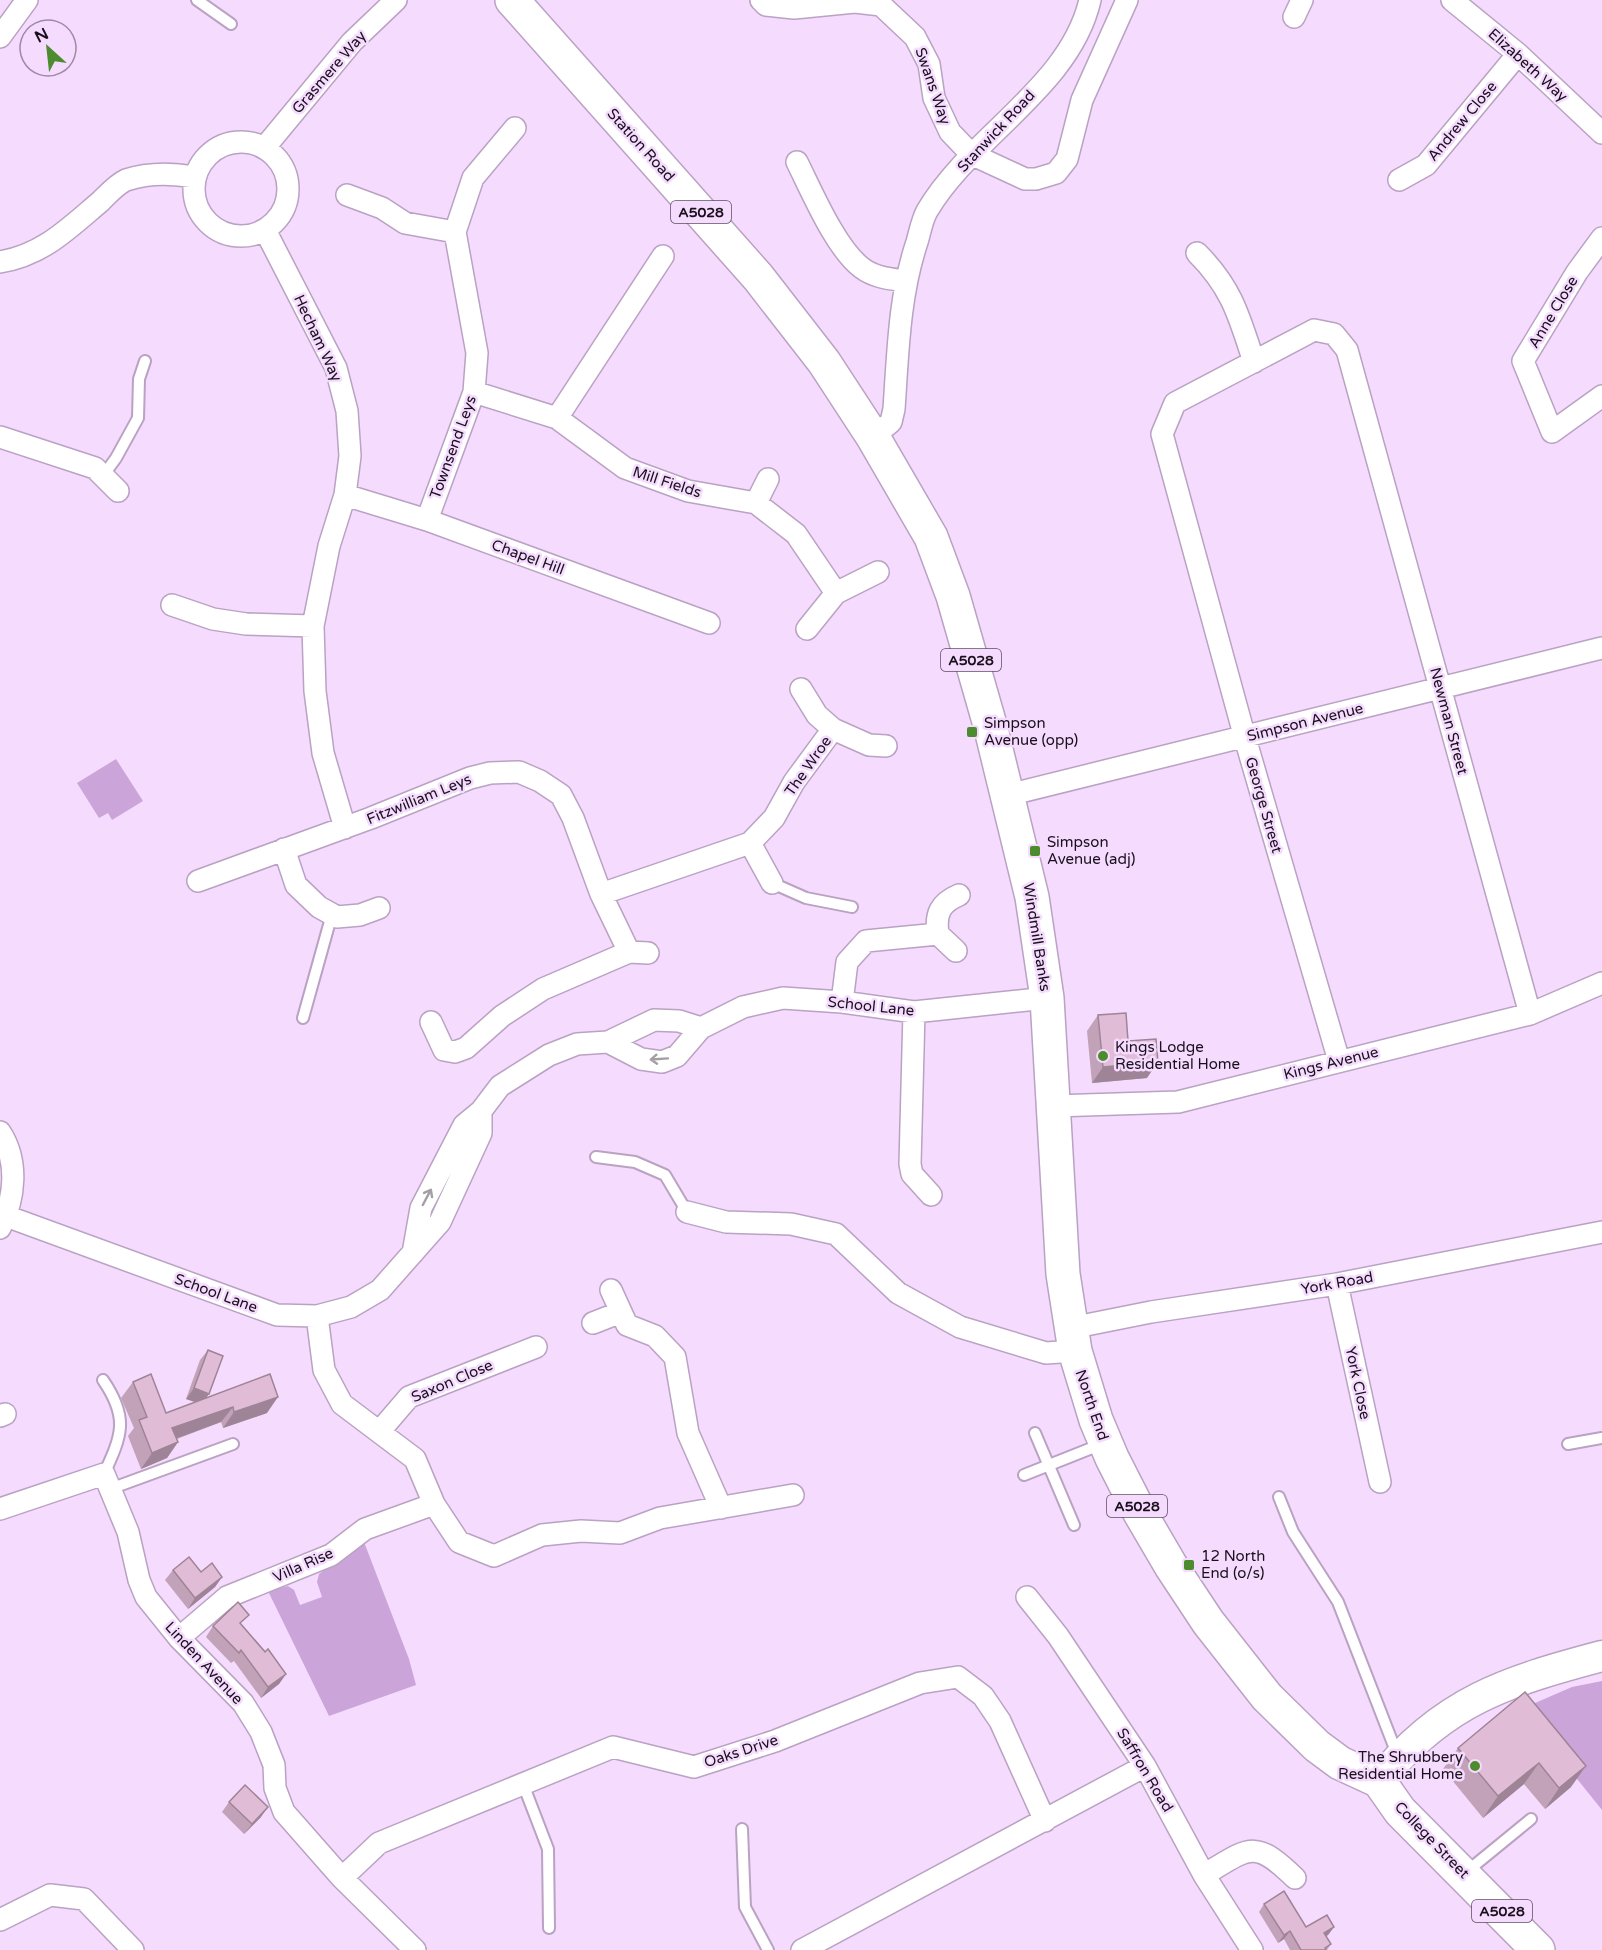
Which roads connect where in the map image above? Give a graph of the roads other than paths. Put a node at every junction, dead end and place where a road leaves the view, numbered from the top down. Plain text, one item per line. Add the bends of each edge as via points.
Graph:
1 (27, 0) edge
2 (197, 0) edge
3 (396, 0) edge
4 (512, 0) edge
5 (761, 0) edge
6 (1090, 0) edge
7 (1127, 0) edge
8 (1452, 0) edge
9 (231, 24) dead end
10 (0, 37) edge
11 (1518, 54) junction
12 (515, 128) dead end
13 (1602, 133) edge
14 (265, 147) junction
15 (971, 154) junction
16 (797, 162) dead end
17 (194, 177) junction
18 (1399, 180) dead end
19 (347, 195) dead end
20 (265, 230) junction
21 (455, 232) junction
22 (1602, 238) edge
23 (1197, 253) dead end
24 (663, 256) dead end
25 (0, 262) edge
26 (906, 281) junction
27 (145, 361) dead end
28 (1254, 362) junction
29 (474, 392) junction
30 (1602, 396) edge
31 (557, 418) junction
32 (0, 436) edge
33 (873, 437) junction
34 (102, 476) junction
35 (768, 479) dead end
36 (118, 491) dead end
37 (345, 495) junction
38 (756, 503) junction
39 (427, 520) junction
40 (878, 572) dead end
41 (836, 593) junction
42 (172, 605) dead end
43 (710, 623) dead end
44 (313, 627) junction
45 (807, 629) dead end
46 (1602, 648) edge
47 (1440, 688) junction
48 (801, 689) dead end
49 (834, 729) junction
50 (1245, 738) junction
51 (886, 746) dead end
52 (1008, 795) junction
53 (345, 828) junction
54 (750, 843) junction
55 (284, 849) junction
56 (198, 881) dead end
57 (772, 883) joint
58 (601, 894) junction
59 (959, 895) dead end
60 (852, 907) dead end
61 (379, 908) dead end
62 (332, 914) junction
63 (938, 934) junction
64 (956, 951) dead end
65 (1602, 983) edge
66 (1047, 998) junction
67 (842, 1002) junction
68 (914, 1012) junction
69 (1530, 1014) junction
70 (303, 1018) dead end
71 (431, 1022) dead end
72 (701, 1028) junction
73 (608, 1042) junction
74 (1339, 1061) junction
75 (1054, 1106) junction
76 (0, 1132) edge
77 (596, 1157) dead end
78 (931, 1195) dead end
79 (687, 1212) joint
80 (3, 1222) edge
81 (1602, 1232) edge
82 (1337, 1284) junction
83 (611, 1290) dead end
84 (621, 1312) junction
85 (317, 1316) junction
86 (593, 1323) dead end
87 (1073, 1340) junction
88 (536, 1347) dead end
89 (103, 1380) dead end
90 (379, 1432) junction
91 (1035, 1433) dead end
92 (1602, 1438) edge
93 (1105, 1443) junction
94 (233, 1444) dead end
95 (1568, 1444) dead end
96 (1048, 1464) junction
97 (1024, 1475) dead end
98 (107, 1481) junction
99 (1380, 1482) dead end
100 (793, 1495) dead end
101 (1279, 1497) dead end
102 (2, 1503) edge
103 (434, 1504) junction
104 (721, 1508) junction
105 (1074, 1525) dead end
106 (1027, 1597) dead end
107 (179, 1638) junction
108 (1602, 1656) edge
109 (1241, 1666) joint
110 (1145, 1766) junction
111 (1389, 1769) junction
112 (523, 1784) junction
113 (1531, 1819) dead end
114 (1045, 1821) junction
115 (742, 1829) dead end
116 (1464, 1873) junction
117 (1204, 1875) junction
118 (342, 1878) junction
119 (1295, 1878) dead end
120 (0, 1920) edge
121 (549, 1928) dead end
122 (412, 1949) edge
123 (133, 1950) edge
124 (768, 1950) edge
125 (802, 1950) edge
126 (1252, 1950) edge
127 (1538, 1950) edge

1 - 10 street
2 - 9 lane
3 - 14 street, Grasmere Way via 352,42
4 - 33 main road, Station Road / A5028 via 758,277 824,362
5 - 15 street, Swans Way via 766,5 794,9 855,2 881,4 915,37 929,64 934,98 950,132
6 - 15 street, Stanwick Road via 1062,61
7 - 15 street via 1082,100 1067,159 1056,173 1025,179
8 - 11 street, Elizabeth Way
11 - 13 street, Elizabeth Way
11 - 18 street, Andrew Close via 1426,165
12 - 21 street, Townsend Leys via 473,177
14 - 17 street via 254,143 226,144 206,157
14 - 20 street via 282,165 289,188 279,218
15 - 26 street, Stanwick Road via 926,212
16 - 26 street via 830,227 861,268 877,276
17 - 20 street via 194,200 207,222 219,231 234,237
17 - 25 street via 145,175 123,181 54,241 37,252
19 - 21 street via 382,208 405,223
20 - 37 street, Hecham Way via 336,368 347,411 350,456
21 - 29 street, Townsend Leys via 477,353
22 - 30 street, Anne Close via 1523,361 1552,432
23 - 28 street via 1217,273 1236,307
24 - 31 street
26 - 33 street, Stanwick Road via 894,409 891,422
27 - 34 lane via 139,379 138,418
28 - 47 street, Newman Street via 1314,330 1334,334 1347,350
28 - 50 street, George Street via 1174,403 1162,434
29 - 31 street, Mill Fields
29 - 39 street, Townsend Leys
31 - 38 street, Mill Fields via 625,468 687,491
32 - 34 street via 94,468
33 - 52 main road, Windmill Banks / A5028 via 931,537 953,596
34 - 36 street
35 - 38 street
37 - 39 street, Chapel Hill
37 - 44 street, Hecham Way via 329,546
38 - 41 street, Mill Fields via 796,534
39 - 43 street, Chapel Hill
40 - 41 street
41 - 45 street
42 - 44 street via 213,619
44 - 53 street, Hecham Way via 315,691 324,753
46 - 47 street, Simpson Avenue
47 - 50 street, Simpson Avenue
47 - 69 street, Newman Street
48 - 49 street, The Wroe via 817,715
49 - 51 street via 869,745
49 - 54 street, The Wroe via 794,782 774,818
50 - 52 street, Simpson Avenue
50 - 74 street, George Street
52 - 66 main road, Windmill Banks / A5028 via 1032,897
53 - 55 street, Fitzwilliam Leys
53 - 58 street, Fitzwilliam Leys via 470,777 519,772 561,795
54 - 57 street
54 - 58 street, The Wroe
55 - 56 street, Fitzwilliam Leys
55 - 62 street via 296,885
57 - 60 lane via 806,898
58 - 71 street, Fitzwilliam Leys via 639,952 543,989 502,1016 466,1048 455,1052 444,1050
59 - 63 street via 943,905 936,917
61 - 62 street via 360,915
62 - 70 lane
63 - 64 street
63 - 67 street via 866,941 847,962
65 - 69 street, Kings Avenue
66 - 68 street, School Lane
66 - 75 main road, Windmill Banks / A5028
67 - 68 street, School Lane
67 - 72 street, School Lane via 783,998 742,1007
68 - 78 street via 910,1164 912,1174
69 - 74 street, Kings Avenue
72 - 73 street via 679,1021 654,1020
72 -> 73 street via 677,1056 662,1062 642,1059
73 - 85 street, School Lane via 577,1044 549,1055 500,1086 464,1125 421,1208 412,1253 380,1290 351,1307
74 - 75 street, Kings Avenue via 1178,1102
75 - 87 main road, North End / A5028 via 1063,1274
76 - 80 street, School Lane via 15,1175
77 - 79 lane via 634,1162 665,1175
79 - 87 street, York Road via 726,1222 791,1224 836,1234 898,1293 960,1327 1046,1353
80 - 85 street, School Lane via 277,1315
81 - 82 street, York Road
82 - 87 street, York Road via 1151,1312
82 - 99 street, York Close
83 - 84 street
84 - 86 street
84 - 104 street via 627,1325 655,1336 675,1357 688,1433
85 - 90 street via 324,1370 342,1404
87 - 93 main road, North End / A5028 via 1084,1386
88 - 90 street, Saxon Close via 409,1397
89 - 98 lane via 111,1392 121,1427
90 - 103 street via 415,1458
91 - 96 lane
92 - 95 lane
93 - 96 lane
93 - 109 main road, North End / A5028 via 1171,1566
94 - 98 lane
96 - 97 lane
96 - 105 lane
98 - 102 street
98 - 107 street, Linden Avenue via 128,1532 146,1597
100 - 104 street
101 - 111 lane via 1293,1532 1338,1602
103 - 104 street via 459,1542 494,1556 542,1535 620,1533 660,1518
103 - 107 street, Villa Rise via 365,1529 331,1555 227,1598
106 - 110 street, Saffron Road via 1058,1636
107 - 118 street, Linden Avenue via 243,1703 261,1732 274,1765 275,1788 284,1812
108 - 111 main road via 1524,1677 1473,1700 1426,1732
109 - 111 main road, College Street / A5028 via 1287,1718 1340,1763
110 - 114 street
110 - 117 street, Saffron Road
111 - 116 main road, College Street / A5028 via 1400,1810
112 - 114 street, Oaks Drive via 613,1747 694,1767 775,1741 920,1683 958,1677 983,1696 1000,1720
112 - 118 street, Oaks Drive via 379,1843
112 - 121 lane via 548,1849
113 - 116 lane
114 - 125 street
115 - 124 lane via 745,1906
116 - 127 main road, College Street / A5028
117 - 119 street via 1230,1859 1260,1850
117 - 126 street, Saffron Road
118 - 122 street, Linden Avenue
120 - 123 street via 50,1895 84,1899

